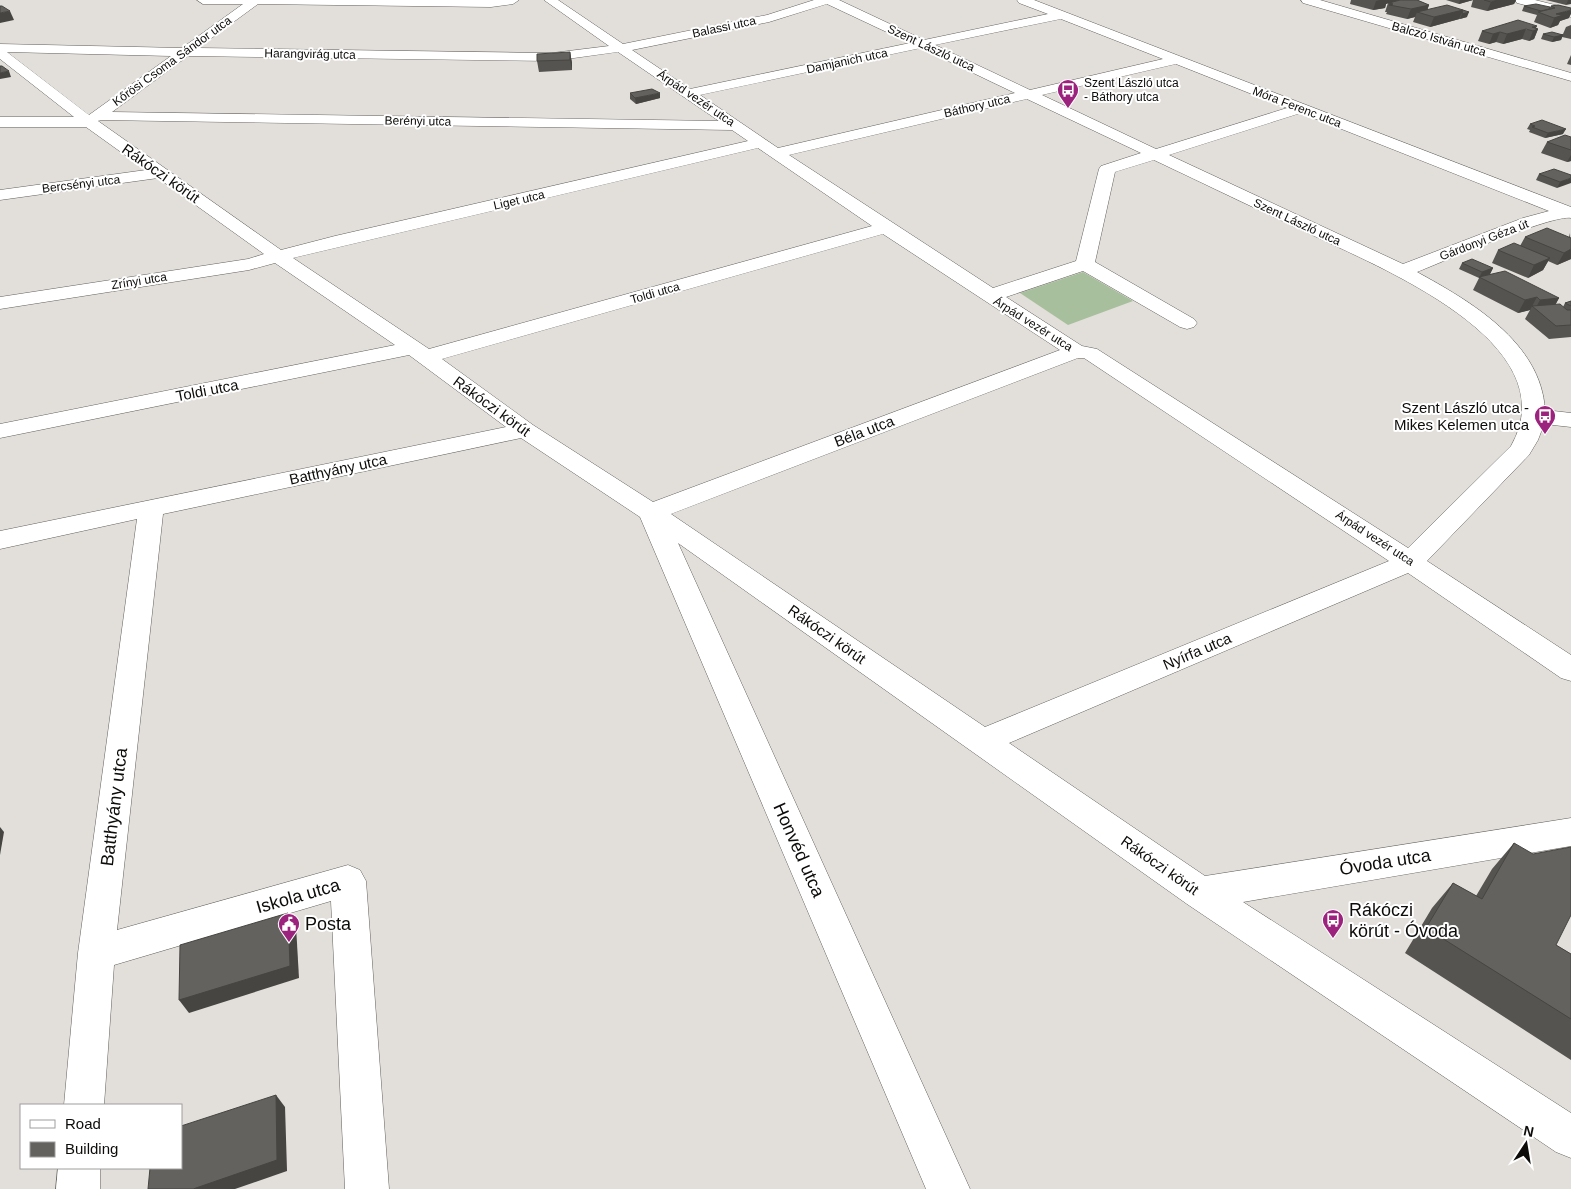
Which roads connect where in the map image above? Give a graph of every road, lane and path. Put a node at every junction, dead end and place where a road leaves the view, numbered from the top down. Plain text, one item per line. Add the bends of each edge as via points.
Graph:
1 (203, 0) edge
2 (255, 0) edge
3 (513, 0) edge
4 (550, 0) edge
5 (828, 0) edge
6 (1023, 0) edge
7 (1307, 0) edge
8 (1521, 0) edge
9 (1571, 13) edge
10 (1062, 15) junction
11 (923, 44) junction
12 (0, 48) edge
13 (620, 48) junction
14 (183, 52) junction
15 (0, 54) edge
16 (1176, 60) junction
17 (1571, 77) edge
18 (690, 93) junction
19 (1028, 94) junction
20 (1302, 108) junction
21 (93, 119) junction
22 (0, 122) edge
23 (738, 126) junction
24 (769, 148) junction
25 (1151, 154) junction
26 (161, 173) junction
27 (0, 195) edge
28 (1569, 212) edge
29 (886, 228) junction
30 (278, 256) junction
31 (1085, 264) junction
32 (1402, 271) junction
33 (989, 296) junction
34 (0, 303) edge
35 (1187, 322) dead end
36 (1076, 351) junction
37 (419, 353) junction
38 (1535, 416) junction
39 (1571, 420) edge
40 (525, 430) junction
41 (0, 431) edge
42 (151, 509) junction
43 (651, 512) junction
44 (0, 540) edge
45 (1410, 562) junction
46 (1571, 670) edge
47 (983, 741) junction
48 (1571, 832) edge
49 (1200, 893) junction
50 (96, 953) junction
51 (84, 1104) edge
52 (1571, 1137) edge
53 (79, 1169) edge
54 (78, 1189) edge
55 (367, 1189) edge
56 (948, 1189) edge

1 - 2 street
2 - 3 street via 491,3
2 - 14 street, Kőrösi Csoma Sándor utca
4 - 13 street, Árpád vezér utca
5 - 11 street, Szent László utca
5 - 13 street, Balassi utca via 768,18
6 - 10 street, Móra Ferenc utca
7 - 17 street, Balczó István utca
8 - 9 street
10 - 11 street, Damjanich utca
10 - 16 street, Móra Ferenc utca
11 - 18 street, Damjanich utca
11 - 19 street, Szent László utca
12 - 14 street, Harangvirág utca
13 - 14 street, Harangvirág utca via 552,57
13 - 18 street, Árpád vezér utca
14 - 21 street, Kőrösi Csoma Sándor utca
15 - 21 street, Rákóczi körút
16 - 19 street, Báthory utca
16 - 20 street, Móra Ferenc utca
18 - 23 street, Árpád vezér utca
19 - 24 street, Báthory utca
19 - 25 street, Szent László utca
20 - 25 street
20 - 28 street, Móra Ferenc utca
21 - 22 street, Berényi utca
21 - 23 street, Berényi utca
21 - 26 street, Rákóczi körút
23 - 24 street, Árpád vezér utca
24 - 29 street, Árpád vezér utca
24 - 30 street, Liget utca
25 - 31 street via 1107,169
25 - 32 street, Szent László utca
26 - 27 street, Bercsényi utca
26 - 30 street, Rákóczi körút
28 - 32 street, Gárdonyi Géza út via 1529,222
29 - 33 street, Árpád vezér utca
29 - 37 street, Toldi utca
30 - 34 street, Zrínyi utca via 249,264
30 - 37 street, Rákóczi körút
31 - 33 street
31 - 35 street
32 - 38 street, Szent László utca via 1469,310 1500,336 1524,375
33 - 36 street, Árpád vezér utca
36 - 43 street, Béla utca
36 - 45 street, Árpád vezér utca via 1090,353
37 - 40 street, Rákóczi körút
37 - 41 street, Toldi utca
38 - 39 street
38 - 45 street, Szent László utca via 1531,433 1521,450
40 - 42 street, Batthyány utca
40 - 43 street, Rákóczi körút
42 - 44 street, Batthyány utca
42 - 50 street, Batthyány utca
43 - 47 street, Rákóczi körút
43 - 56 street, Honvéd utca
45 - 46 street, Árpád vezér utca
45 - 47 street, Nyírfa utca
47 - 49 street, Rákóczi körút
48 - 49 street, Óvoda utca
49 - 52 street, Rákóczi körút
50 - 51 street, Batthyány utca
50 - 55 street, Iskola utca via 348,881
53 - 54 street

